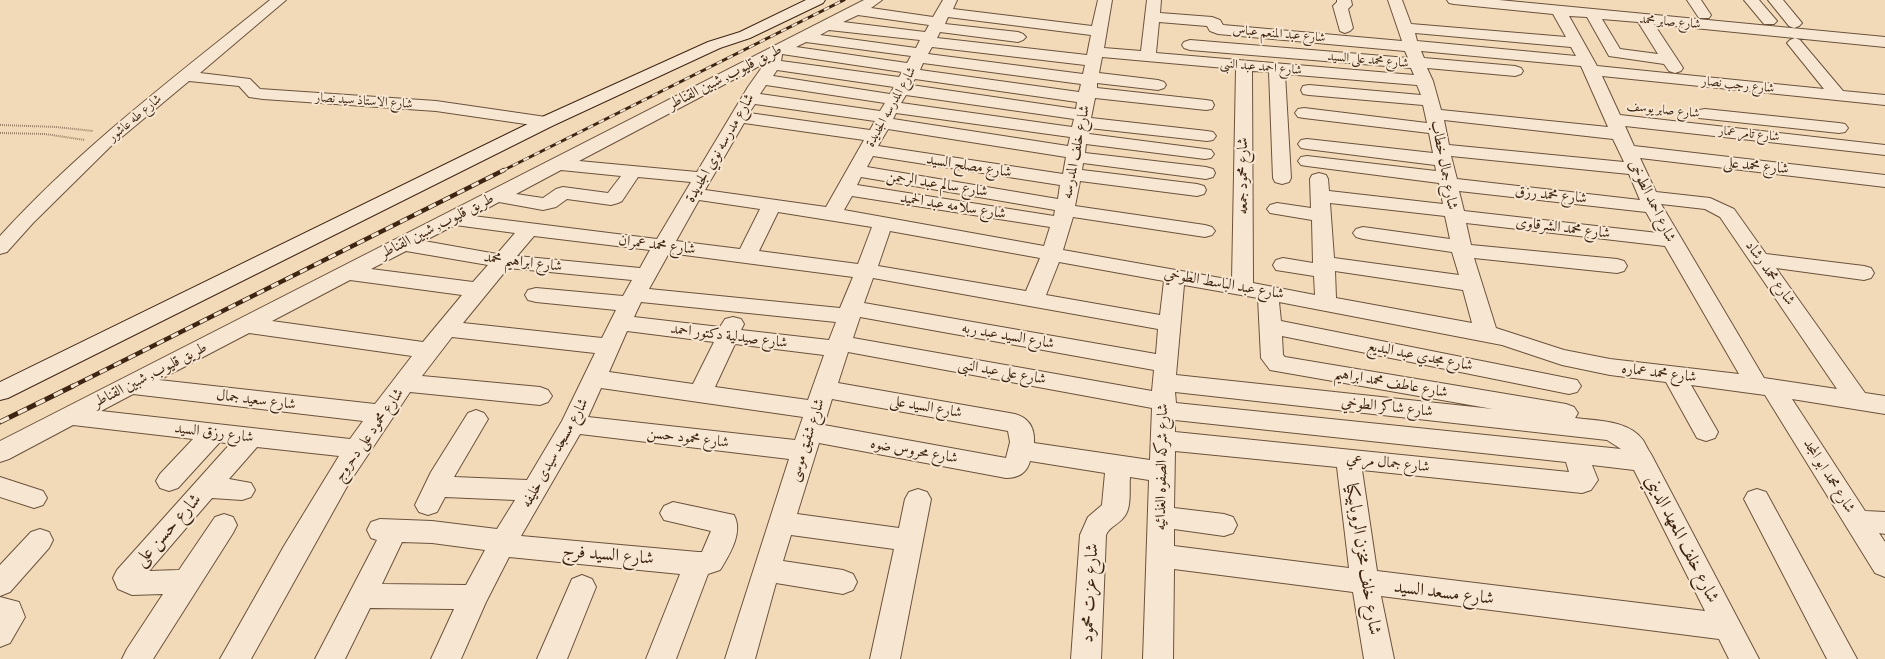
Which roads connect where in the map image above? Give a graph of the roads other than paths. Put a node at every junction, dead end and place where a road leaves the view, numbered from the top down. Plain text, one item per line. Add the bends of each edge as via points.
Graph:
1 (279, 0) edge
2 (802, 0) edge
3 (818, 0) edge
4 (875, 0) edge
5 (1105, 0) edge
6 (1154, 0) edge
7 (1344, 0) edge
8 (1395, 0) edge
9 (1694, 0) edge
10 (1751, 0) edge
11 (1775, 0) edge
12 (1457, 3) edge
13 (1032, 9) dead end
14 (1584, 9) edge
15 (855, 10) junction
16 (1559, 10) junction
17 (1640, 14) junction
18 (1704, 15) junction
19 (1218, 16) dead end
20 (1152, 17) junction
21 (1519, 18) edge
22 (1768, 21) junction
23 (1794, 23) junction
24 (827, 25) junction
25 (1269, 27) junction
26 (1345, 28) junction
27 (1860, 29) dead end
28 (802, 37) junction
29 (1035, 39) dead end
30 (1058, 42) dead end
31 (1885, 42) edge
32 (1576, 43) junction
33 (1796, 43) dead end
34 (714, 45) junction
35 (1159, 46) junction
36 (1412, 47) junction
37 (1270, 52) junction
38 (775, 55) junction
39 (1670, 60) junction
40 (1244, 65) junction
41 (1589, 66) junction
42 (1277, 68) junction
43 (1515, 71) dead end
44 (911, 72) edge
45 (185, 76) junction
46 (1682, 79) junction
47 (762, 80) junction
48 (1425, 81) junction
49 (1309, 90) dead end
50 (1838, 95) junction
51 (750, 98) junction
52 (1206, 98) dead end
53 (1885, 100) edge
54 (1086, 102) junction
55 (1304, 113) dead end
56 (1434, 115) junction
57 (739, 117) junction
58 (1613, 119) junction
59 (546, 122) junction
60 (1207, 136) dead end
61 (1835, 136) junction
62 (1885, 150) edge
63 (1628, 151) junction
64 (1205, 154) dead end
65 (1441, 155) junction
66 (557, 164) junction
67 (1636, 169) junction
68 (633, 171) junction
69 (856, 171) junction
70 (1206, 173) dead end
71 (1854, 177) junction
72 (1282, 178) dead end
73 (1447, 181) junction
74 (1885, 181) edge
75 (698, 186) junction
76 (846, 189) junction
77 (1197, 190) dead end
78 (495, 196) junction
79 (1320, 197) junction
80 (1651, 202) junction
81 (772, 204) junction
82 (1277, 208) dead end
83 (1064, 213) junction
84 (1454, 213) junction
85 (832, 214) junction
86 (450, 219) junction
87 (883, 224) junction
88 (529, 230) junction
89 (1205, 231) dead end
90 (1363, 233) dead end
91 (1672, 241) junction
92 (402, 244) junction
93 (662, 245) junction
94 (0, 248) edge
95 (1462, 248) junction
96 (1052, 253) junction
97 (747, 256) junction
98 (1762, 260) junction
99 (502, 261) junction
100 (1283, 265) dead end
101 (1617, 266) dead end
102 (1324, 267) junction
103 (865, 271) junction
104 (347, 273) junction
105 (1864, 274) dead end
106 (1175, 275) junction
107 (1472, 284) junction
108 (1242, 288) junction
109 (478, 290) junction
110 (1268, 293) junction
111 (536, 295) dead end
112 (632, 299) junction
113 (1034, 300) junction
114 (1326, 303) junction
115 (742, 305) junction
116 (850, 312) junction
117 (1170, 324) junction
118 (246, 325) junction
119 (1270, 326) junction
120 (446, 329) junction
121 (1486, 333) junction
122 (727, 336) junction
123 (839, 346) junction
124 (610, 347) junction
125 (430, 351) junction
126 (1562, 357) junction
127 (1674, 375) junction
128 (596, 379) junction
129 (406, 383) junction
130 (130, 385) junction
131 (1569, 386) junction
132 (1765, 386) junction
133 (1164, 389) junction
134 (0, 392) edge
135 (700, 394) junction
136 (540, 396) dead end
137 (1857, 400) junction
138 (1885, 405) edge
139 (382, 414) junction
140 (71, 416) junction
141 (476, 419) dead end
142 (814, 420) junction
143 (1581, 422) junction
144 (573, 424) junction
145 (1610, 431) joint
146 (1706, 432) dead end
147 (214, 433) junction
148 (251, 437) junction
149 (1163, 440) junction
150 (357, 449) junction
151 (1020, 449) junction
152 (0, 452) edge
153 (1576, 455) junction
154 (1348, 459) junction
155 (1642, 461) junction
156 (1118, 465) junction
157 (1162, 472) junction
158 (169, 481) dead end
159 (0, 487) edge
160 (206, 487) junction
161 (242, 490) dead end
162 (536, 490) junction
163 (34, 498) dead end
164 (918, 499) dead end
165 (1757, 499) dead end
166 (673, 513) dead end
167 (1161, 517) junction
168 (1857, 520) junction
169 (781, 523) junction
170 (1885, 523) edge
171 (224, 525) dead end
172 (1224, 525) dead end
173 (40, 540) dead end
174 (909, 540) junction
175 (503, 543) junction
176 (1160, 556) junction
177 (705, 562) junction
178 (1885, 565) edge
179 (766, 570) junction
180 (187, 582) junction
181 (843, 582) dead end
182 (1365, 583) junction
183 (582, 587) dead end
184 (362, 596) junction
185 (474, 597) junction
186 (0, 609) edge
187 (1728, 627) junction
188 (137, 659) edge
189 (235, 659) edge
190 (330, 659) edge
191 (446, 659) edge
192 (552, 659) edge
193 (661, 659) edge
194 (740, 659) edge
195 (886, 659) edge
196 (1086, 659) edge
197 (1158, 659) edge
198 (1379, 659) edge
199 (1744, 659) edge
200 (1842, 659) edge

1 - 45 street, شارع طه عاشور
2 - 34 street, طريق قليوب, شبين القناطر via 735,31
3 - 34 street, طريق قليوب, شبين القناطر via 745,35
4 - 15 street, طريق قليوب, شبين القناطر
5 - 54 street, شارع خلف المدرسه
6 - 20 street
7 - 26 street via 1345,5 1340,6
8 - 36 street, شارع جمال خطاب
9 - 18 street
10 - 22 street
11 - 23 street
12 - 21 street, شارع صابر محمد
13 - 54 street
14 - 16 street, شارع صابر محمد
14 - 17 street, شارع صابر محمد
14 - 39 street via 1615,54
15 - 24 street, طريق قليوب, شبين القناطر
15 - 44 street
16 - 21 street, شارع صابر محمد
16 - 32 street, شارع احمد الطوخى
17 - 18 street
17 - 31 street, شارع صابر محمد
17 - 39 street
18 - 22 street
19 - 25 street
20 - 25 street, شارع عبد المنعم عباس via 1212,22 1218,29
20 - 35 street
21 - 32 street
21 - 36 street
22 - 23 street
23 - 27 street
24 - 28 street, طريق قليوب, شبين القناطر
24 - 44 street
25 - 26 street
25 - 36 street, شارع عبد المنعم عباس
25 - 37 street
26 - 36 street
28 - 38 street, طريق قليوب, شبين القناطر
28 - 44 street
29 - 44 street
30 - 54 street
32 - 41 street, شارع احمد الطوخى
33 - 50 street
34 - 59 street, طريق قليوب, شبين القناطر
35 - 37 street, شارع محمد على السيد
35 - 40 street, شارع احمد عبد النبى
35 - 54 street, شارع احمد عبد النبى
36 - 37 street, شارع محمد على السيد
36 - 41 street, شارع رجب نصار
36 - 43 street
36 - 48 street, شارع جمال خطاب
38 - 44 street
38 - 47 street, شارع مدرسه نوي الجديدة
38 - 66 street, طريق قليوب, شبين القناطر
39 - 46 street
40 - 42 street, شارع احمد عبد النبى
40 - 108 street, شارع محمود جمعه
41 - 46 street, شارع رجب نصار
41 - 58 street, شارع احمد الطوخى
42 - 48 street, شارع احمد عبد النبى
42 - 72 street
44 - 47 street
44 - 51 street
44 - 54 street, شارع مصلح السيد
44 - 54 street
44 - 54 street
44 - 54 street
44 - 54 street
44 - 57 street
44 - 69 street, شارع المدرسه الجديدة
45 - 59 street, شارع الاستاذ سيد نصار via 244,82 255,93 436,106
45 - 94 street, شارع طه عاشور via 110,138 26,219
46 - 50 street, شارع رجب نصار
47 - 51 street, شارع مدرسه نوي الجديدة
48 - 56 street, شارع جمال خطاب
49 - 56 street
50 - 53 street, شارع رجب نصار
51 - 57 street, شارع مدرسه نوي الجديدة
52 - 54 street
54 - 60 street
54 - 64 street
54 - 70 street
54 - 77 street
54 - 83 street, شارع خلف المدرسه
55 - 56 street
56 - 58 street, شارع تامر عمار
56 - 65 street, شارع جمال خطاب
57 - 75 street, شارع مدرسه نوي الجديدة
58 - 61 street, شارع تامر عمار
58 - 63 street, شارع احمد الطوخى
59 - 134 street, طريق قليوب, شبين القناطر
61 - 62 street, شارع تامر عمار
61 - 71 street
63 - 67 street, شارع احمد الطوخى
63 - 71 street, شارع محمد على
65 - 67 street
65 - 73 street, شارع جمال خطاب
65 - 73 street, شارع محمد رزق via 1307,152
66 - 68 street, شارع عبد الباسط الطوخي
66 - 78 street, طريق قليوب, شبين القناطر
67 - 80 street, شارع احمد الطوخى
68 - 75 street, شارع عبد الباسط الطوخي
68 - 78 street via 611,199 564,192 549,203 543,204
69 - 76 street, شارع المدرسه الجديدة
69 - 83 street, شارع سالم عبد الرحمن
71 - 74 street, شارع محمد على
73 - 80 street, شارع محمد رزق
73 - 84 street, شارع جمال خطاب
75 - 81 street, شارع عبد الباسط الطوخي
75 - 93 street, شارع مدرسه نوي الجديدة
76 - 83 street, شارع سلامه عبد الحميد
76 - 85 street, شارع المدرسه الجديدة
78 - 86 street, طريق قليوب, شبين القناطر
79 - 82 street, شارع محمد الشرقاوى
79 - 84 street, شارع محمد الشرقاوى
79 - 102 street
80 - 91 street, شارع احمد الطوخى
80 - 98 street, شارع محمد رشاد via 1710,204 1722,209 1727,212
81 - 85 street, شارع عبد الباسط الطوخي
81 - 97 street
83 - 89 street
83 - 96 street, شارع خلف المدرسه
84 - 91 street, شارع محمد الشرقاوى
84 - 95 street, شارع جمال خطاب
85 - 87 street, شارع عبد الباسط الطوخي
86 - 88 street, شارع محمد عمران
86 - 92 street, طريق قليوب, شبين القناطر
87 - 96 street, شارع عبد الباسط الطوخي
87 - 103 street, شارع شفيق موسى
88 - 93 street, شارع محمد عمران
88 - 99 street, شارع محمود على دحروج
90 - 95 street
91 - 132 street, شارع احمد الطوخى
92 - 99 street, شارع ابراهيم محمد
92 - 104 street, طريق قليوب, شبين القناطر
93 - 97 street, شارع محمد عمران
93 - 112 street, شارع مسجد سيدى خليفه
95 - 101 street
95 - 107 street, شارع جمال خطاب
96 - 106 street, شارع عبد الباسط الطوخي
96 - 113 street, شارع خلف المدرسه
97 - 103 street, شارع محمد عمران
98 - 105 street
98 - 137 street, شارع محمد رشاد
99 - 109 street, شارع محمود على دحروج
99 - 112 street, شارع ابراهيم محمد
100 - 102 street
102 - 107 street
102 - 114 street
103 - 113 street, شارع محمد عمران
103 - 116 street, شارع شفيق موسى
104 - 109 street
104 - 118 street, طريق قليوب, شبين القناطر
106 - 108 street, شارع عبد الباسط الطوخي
106 - 117 street, شارع شركه الصفوه الغذائيه
107 - 121 street, شارع جمال خطاب
108 - 110 street, شارع عبد الباسط الطوخي
109 - 120 street, شارع محمود على دحروج
110 - 114 street, شارع عبد الباسط الطوخي
110 - 119 street, شارع عاطف محمد ابراهيم
111 - 112 street
112 - 115 street, شارع السيد عبد ربه
112 - 122 street, شارع صيدلية دكتور احمد
112 - 124 street, شارع مسجد سيدى خليفه
113 - 117 street, شارع محمد عمران
114 - 121 street, شارع عبد الباسط الطوخي
115 - 116 street, شارع السيد عبد ربه
115 - 122 street
116 - 123 street, شارع شفيق موسى
116 - 133 street, شارع السيد عبد ربه
117 - 133 street, شارع شركه الصفوه الغذائيه
118 - 125 street
118 - 130 street, طريق قليوب, شبين القناطر
119 - 131 street, شارع مجدي عبد البديع
119 - 143 street, شارع عاطف محمد ابراهيم via 1272,358 1278,364
120 - 124 street
120 - 125 street, شارع محمود على دحروج
121 - 126 street, شارع عبد الباسط الطوخي
122 - 123 street, شارع صيدلية دكتور احمد
122 - 135 street
123 - 133 street, شارع على عبد النبى
123 - 142 street, شارع شفيق موسى
124 - 128 street, شارع مسجد سيدى خليفه
125 - 129 street, شارع محمود على دحروج
126 - 127 street, شارع محمد عماره via 1610,367
126 - 131 street
127 - 132 street, شارع محمد عماره
127 - 146 street
128 - 135 street
128 - 144 street, شارع مسجد سيدى خليفه
129 - 136 street
129 - 139 street, شارع محمود على دحروج
130 - 139 street, شارع سعيد جمال
130 - 140 street, طريق قليوب, شبين القناطر
131 - 143 street
132 - 137 street, شارع محمد عماره
132 - 168 street, شارع محمد ابو المجد
133 - 143 street, شارع شاكر الطوخي
133 - 149 street, شارع شركه الصفوه الغذائيه
133 - 153 street
135 - 142 street
137 - 138 street, شارع محمد عماره
139 - 150 street, شارع محمود على دحروج
140 - 147 street, شارع رزق السيد
140 - 152 street, طريق قليوب, شبين القناطر
141 - 162 street via 440,479 434,495 442,486
142 - 144 street, شارع محمود حسن
142 - 151 street, شارع محروس ضوه via 1006,468 1012,468
142 - 151 street, شارع السيد على via 1015,423 1021,426
142 - 169 street, شارع شفيق موسى
143 - 145 street, شارع شاكر الطوخي
144 - 162 street, شارع مسجد سيدى خليفه
145 - 155 street, شارع خلف المعهد الديني via 1630,441
147 - 148 street, شارع رزق السيد
147 - 158 street
148 - 150 street, شارع رزق السيد
148 - 160 street, شارع حسن على
149 - 154 street, شارع جمال مرعي
149 - 157 street, شارع شركه الصفوه الغذائيه
150 - 189 street, شارع محمود على دحروج
151 - 156 street
153 - 154 street, شارع جمال مرعي via 1585,480 1582,483
153 - 155 street
154 - 182 street, شارع خلف مخزن الروبابيكيا
155 - 187 street, شارع خلف المعهد الديني
156 - 157 street
156 - 196 street, شارع عزت محمود via 1115,510 1098,525 1093,535
157 - 167 street, شارع شركه الصفوه الغذائيه
159 - 163 street
160 - 161 street
160 - 180 street, شارع حسن على via 127,578 132,583
162 - 175 street, شارع مسجد سيدى خليفه
164 - 174 street
165 - 200 street
166 - 177 street via 725,523 726,528
167 - 172 street
167 - 176 street, شارع شركه الصفوه الغذائيه
168 - 170 street
168 - 178 street, شارع محمد ابو المجد
169 - 174 street
169 - 179 street, شارع شفيق موسى
171 - 180 street
173 - 186 street
174 - 195 street
175 - 177 street, شارع السيد فرج
175 - 184 street, شارع السيد فرج via 468,536 387,530
175 - 185 street, شارع مسجد سيدى خليفه
176 - 182 street, شارع مسعد السيد
176 - 197 street, شارع شركه الصفوه الغذائيه
177 - 193 street
179 - 181 street
179 - 194 street, شارع شفيق موسى
180 - 188 street
182 - 187 street, شارع مسعد السيد
182 - 198 street, شارع خلف مخزن الروبابيكيا
183 - 192 street
184 - 185 street
184 - 190 street
185 - 191 street, شارع مسجد سيدى خليفه
187 - 199 street, شارع خلف المعهد الديني

